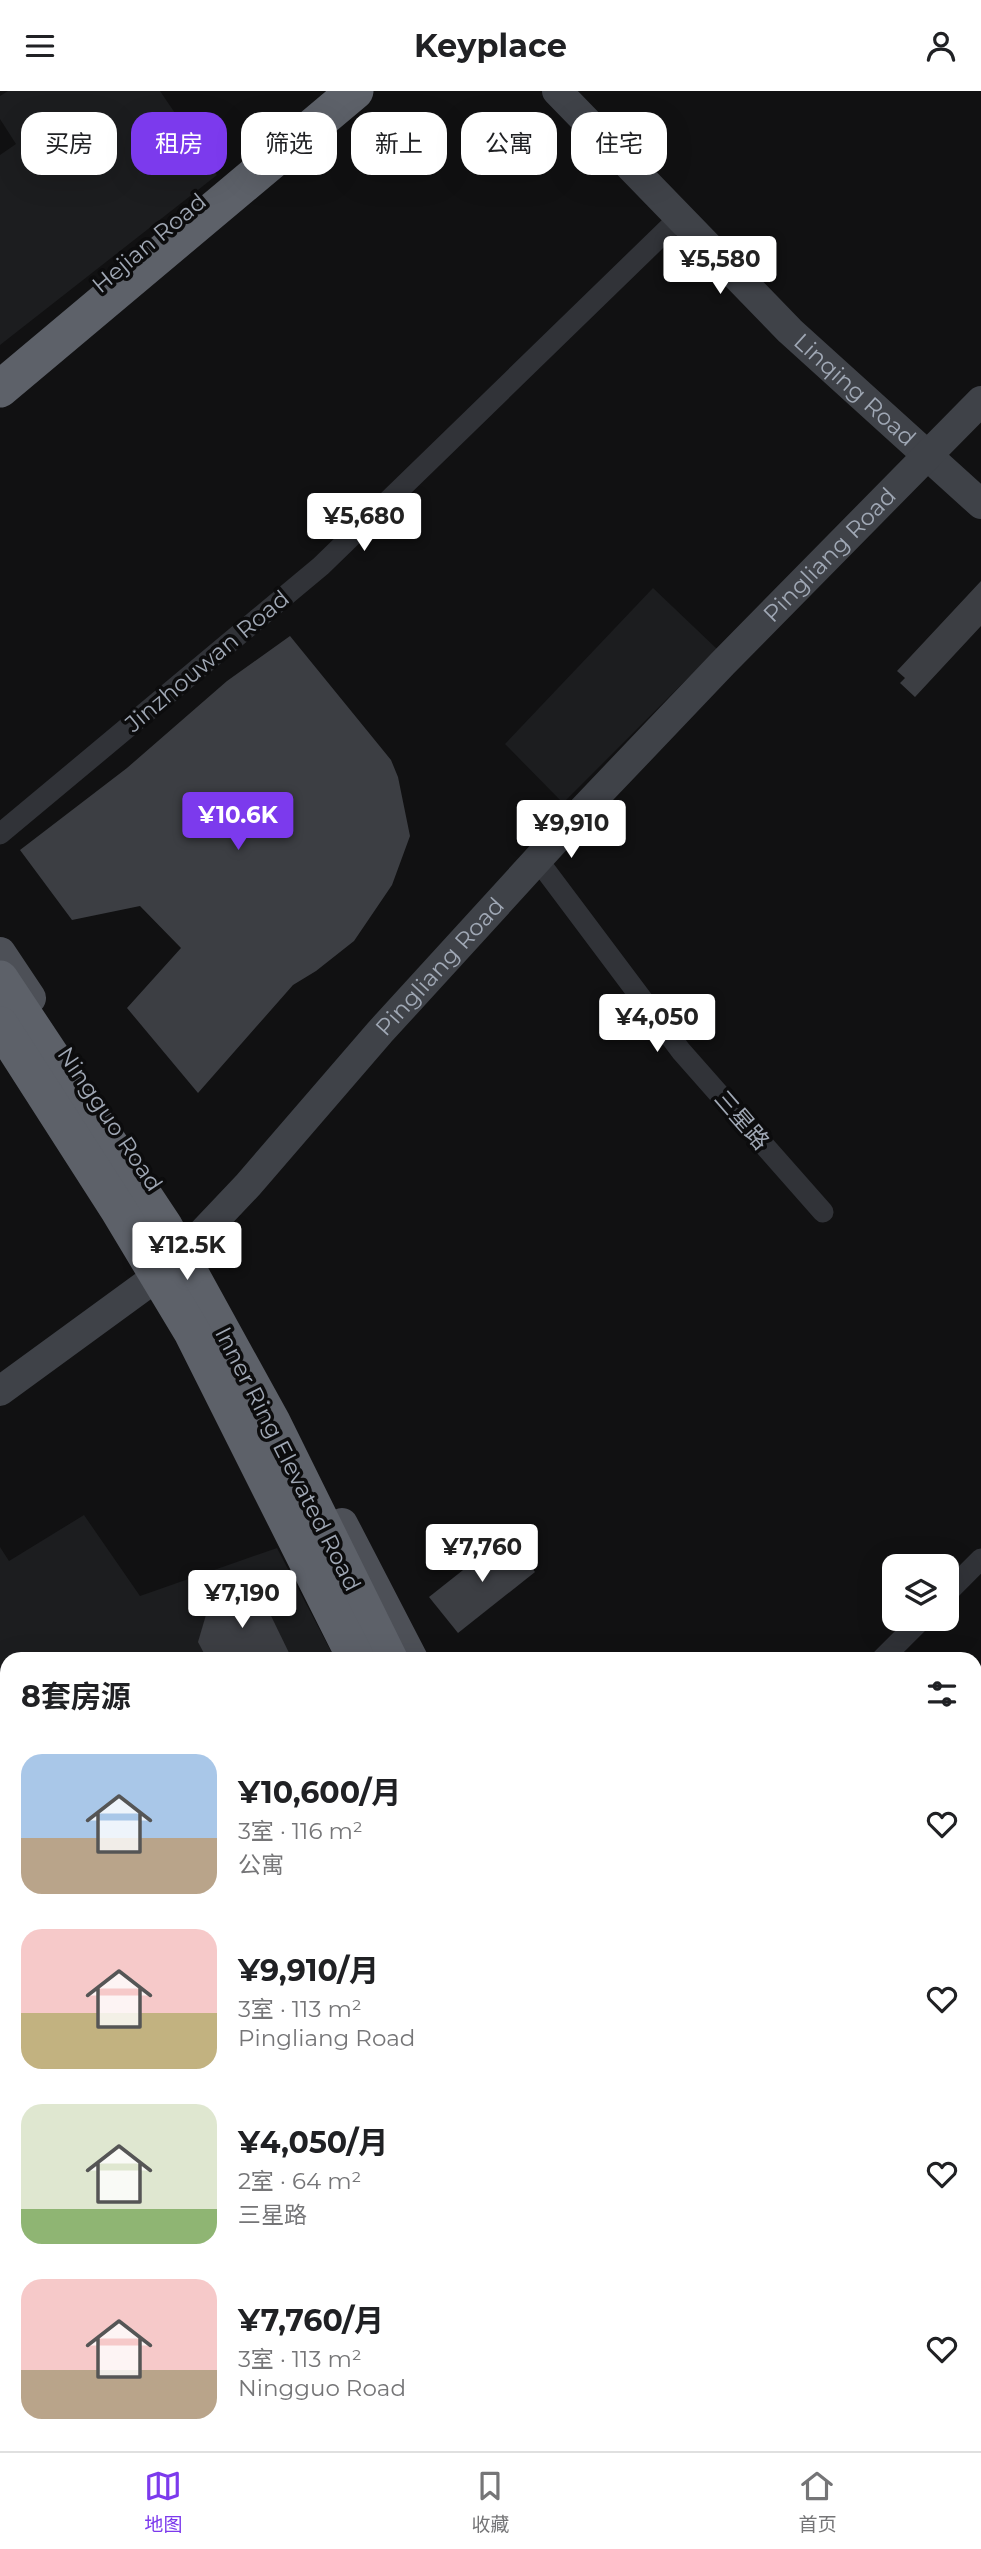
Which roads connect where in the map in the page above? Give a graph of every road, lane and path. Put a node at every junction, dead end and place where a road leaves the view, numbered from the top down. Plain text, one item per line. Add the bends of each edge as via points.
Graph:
1 (331, 91) edge
2 (355, 91) edge
3 (557, 91) edge
4 (678, 218) junction
5 (0, 369) edge
6 (0, 389) edge
7 (981, 401) edge
8 (928, 455) junction
9 (981, 504) edge
10 (0, 834) edge
11 (537, 859) junction
12 (0, 953) edge
13 (0, 979) edge
14 (0, 1025) edge
15 (0, 1045) edge
16 (823, 1212) dead end
17 (193, 1243) junction
18 (148, 1283) junction
19 (0, 1391) edge
20 (981, 1559) edge
21 (959, 1581) edge
22 (910, 1631) edge
23 (340, 1652) edge
24 (352, 1652) edge
25 (386, 1652) edge
26 (408, 1652) edge
27 (889, 1652) edge

1 - 5 street, Hejian Road
2 - 6 highway
3 - 4 main road, Linqing Road
4 - 8 main road, Linqing Road via 790,331
4 - 10 street, Jinzhouwan Road via 321,566
7 - 8 main road, Pingliang Road
8 - 9 main road, Linqing Road
8 - 11 main road, Pingliang Road
11 - 16 street, 三星路 via 681,1051
11 - 17 main road, Pingliang Road
12 - 17 main road, Ningguo Road
13 - 25 highway, Inner Ring Elevated Road, bridge via 164,1226 272,1422
14 - 24 highway, Inner Ring Elevated Road, bridge via 192,1332
15 - 18 main road
17 - 18 main road, Pingliang Road
17 - 26 main road, Ningguo Road
18 - 19 main road, Pingliang Road
18 - 23 main road
20 - 21 street
22 - 27 street

